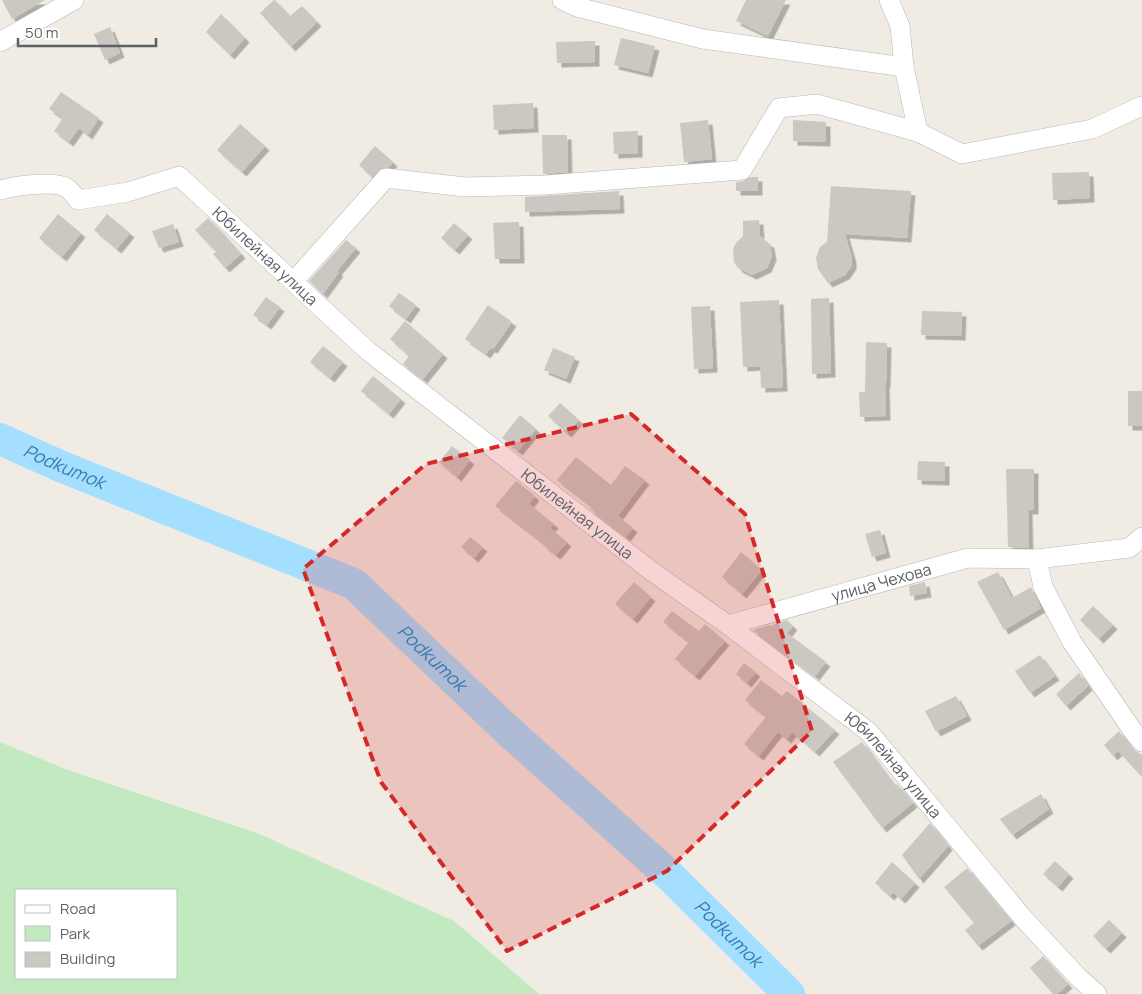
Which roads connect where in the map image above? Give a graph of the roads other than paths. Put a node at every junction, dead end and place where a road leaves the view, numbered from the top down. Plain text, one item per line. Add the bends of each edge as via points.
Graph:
1 (74, 0) edge
2 (562, 0) edge
3 (890, 0) edge
4 (0, 42) edge
5 (904, 67) junction
6 (1142, 106) edge
7 (918, 132) junction
8 (0, 190) edge
9 (293, 282) junction
10 (1142, 537) edge
11 (1037, 560) junction
12 (728, 625) junction
13 (1142, 742) edge
14 (1097, 994) edge

1 - 4 street
2 - 5 street via 703,39
3 - 5 street via 900,26
5 - 7 street
6 - 7 street via 1092,129 962,154
7 - 9 street via 817,104 779,108 742,170 545,185 466,187 386,178
8 - 9 street, Юбилейная улица via 38,184 66,187 78,200 128,192 179,176
9 - 12 street, Юбилейная улица via 368,351 650,570
10 - 11 street, улица Чехова via 1130,548
11 - 12 street, улица Чехова via 968,558
11 - 13 street via 1043,587 1072,642
12 - 14 street, Юбилейная улица via 869,732 1023,918

